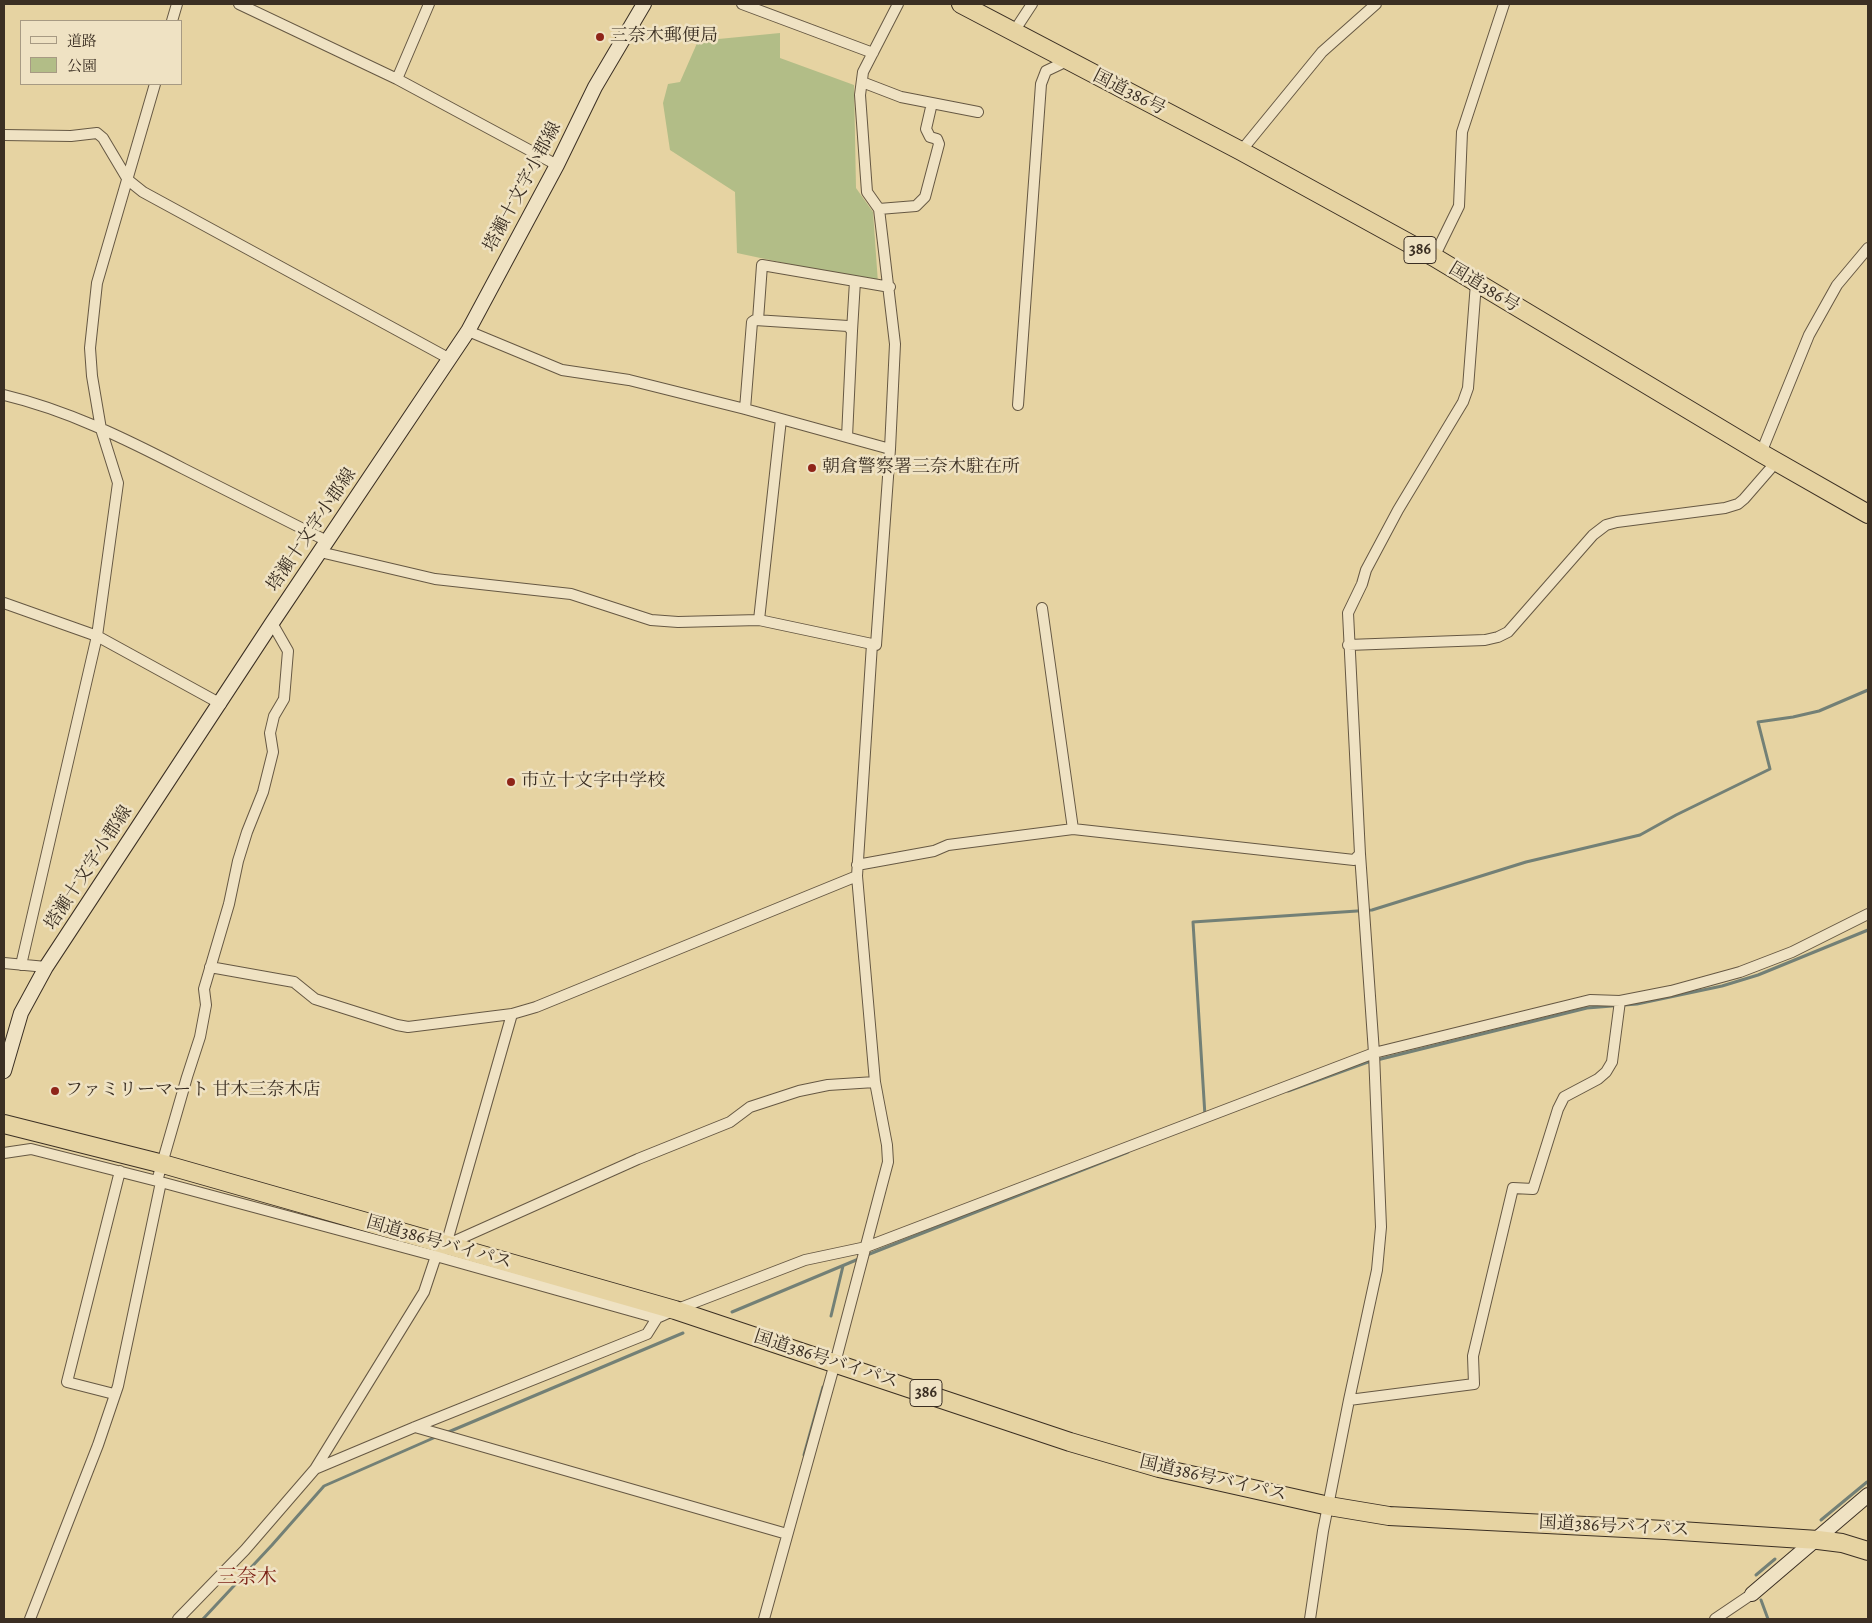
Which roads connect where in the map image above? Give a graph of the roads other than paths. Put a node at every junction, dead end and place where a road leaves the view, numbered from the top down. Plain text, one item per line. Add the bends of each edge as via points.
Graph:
1 (177, 4) edge
2 (239, 4) edge
3 (429, 4) edge
4 (644, 4) edge
5 (742, 4) edge
6 (898, 4) edge
7 (961, 4) edge
8 (1032, 4) edge
9 (1376, 4) edge
10 (1504, 4) edge
11 (172, 20) edge
12 (1013, 33) junction
13 (873, 53) junction
14 (1067, 61) junction
15 (397, 79) junction
16 (862, 82) junction
17 (155, 85) edge
18 (932, 103) junction
19 (978, 112) dead end
20 (4, 134) edge
21 (1241, 151) junction
22 (557, 165) junction
23 (128, 180) junction
24 (879, 209) junction
25 (1868, 248) edge
26 (1434, 257) junction
27 (855, 281) junction
28 (1476, 283) junction
29 (889, 287) junction
30 (758, 320) junction
31 (468, 330) junction
32 (852, 331) junction
33 (450, 359) junction
34 (4, 395) edge
35 (1018, 405) dead end
36 (745, 409) junction
37 (781, 419) junction
38 (102, 429) junction
39 (847, 437) junction
40 (890, 449) junction
41 (1761, 452) junction
42 (1777, 461) junction
43 (1868, 514) edge
44 (323, 547) junction
45 (4, 603) edge
46 (1042, 608) dead end
47 (759, 620) junction
48 (272, 623) junction
49 (97, 636) junction
50 (872, 644) junction
51 (1348, 645) junction
52 (220, 704) junction
53 (1073, 828) junction
54 (1360, 854) junction
55 (857, 871) junction
56 (1868, 914) edge
57 (4, 962) edge
58 (21, 965) junction
59 (46, 967) junction
60 (210, 967) junction
61 (1620, 1001) junction
62 (512, 1014) junction
63 (1374, 1053) junction
64 (4, 1070) edge
65 (875, 1082) junction
66 (4, 1124) edge
67 (4, 1153) edge
68 (162, 1164) junction
69 (120, 1172) junction
70 (159, 1181) junction
71 (866, 1247) junction
72 (441, 1251) junction
73 (675, 1310) junction
74 (657, 1318) junction
75 (835, 1363) junction
76 (114, 1394) junction
77 (1349, 1400) junction
78 (415, 1427) junction
79 (315, 1469) junction
80 (1868, 1495) edge
81 (1329, 1506) junction
82 (783, 1533) junction
83 (1818, 1540) junction
84 (1868, 1551) edge
85 (1752, 1594) joint
86 (30, 1619) edge
87 (178, 1619) edge
88 (764, 1619) edge
89 (1310, 1619) edge
90 (1715, 1619) edge

1 - 11 street
2 - 15 street
3 - 15 street
4 - 22 main road, 塔瀬十文字小郡線 via 595,87
5 - 13 street
6 - 13 street
7 - 12 highway, 国道386号 / 386
8 - 12 street
9 - 21 street via 1322,52
10 - 26 street via 1462,132 1459,206
12 - 14 highway, 国道386号 / 386
13 - 16 street via 863,72
14 - 21 highway, 国道386号 / 386
14 - 35 street via 1046,71 1041,84
15 - 22 street
16 - 18 street via 901,97
16 - 24 street via 866,192
17 - 23 street
18 - 19 street
18 - 24 street via 926,130 930,137 937,138 939,144 925,198 916,206
20 - 23 street via 71,136 97,133
21 - 26 highway, 国道386号 / 386
22 - 31 main road, 塔瀬十文字小郡線
23 - 33 street via 143,192
23 - 38 street via 97,283 92,316 92,376
24 - 29 street
25 - 41 street via 1837,285 1809,335
26 - 28 highway, 国道386号 / 386
27 - 29 street
27 - 30 street via 762,265
27 - 32 street
28 - 41 highway, 国道386号 / 386
28 - 51 street via 1468,388 1457,413 1366,570 1348,613
29 - 40 street via 895,344
30 - 32 street via 848,326
30 - 36 street via 752,322
31 - 33 main road, 塔瀬十文字小郡線
31 - 36 street via 562,370 628,380
32 - 39 street
33 - 44 main road, 塔瀬十文字小郡線
34 - 38 street via 45,406
36 - 37 street
37 - 39 street
37 - 47 street
38 - 44 street
38 - 49 street via 118,483
39 - 40 street
40 - 50 street via 876,644
41 - 42 highway, 国道386号 / 386
42 - 43 highway, 国道386号 / 386
42 - 51 street via 1738,504 1606,525 1593,535 1508,632 1498,637
44 - 47 street via 435,579 577,595 651,620
44 - 48 main road, 塔瀬十文字小郡線
45 - 49 street
46 - 53 street
47 - 50 street
48 - 52 main road, 塔瀬十文字小郡線
48 - 60 street via 288,651 284,699 274,716 270,733 273,752 263,792 246,832
49 - 52 street
49 - 58 street
50 - 55 street
51 - 54 street
52 - 59 main road, 塔瀬十文字小郡線
53 - 54 street via 1354,860
53 - 55 street via 948,845
54 - 63 street
55 - 62 street via 536,1007
55 - 65 street
56 - 61 street via 1792,952 1740,972
57 - 58 street
58 - 59 street
59 - 64 main road, 塔瀬十文字小郡線 via 21,1013
60 - 62 street via 294,982 315,999 408,1027
60 - 68 street via 204,989 206,1005 200,1037
61 - 63 street via 1590,1000
61 - 77 street via 1612,1062 1598,1079 1564,1097 1533,1189 1513,1188 1473,1356 1474,1384
62 - 72 street
63 - 71 street
63 - 77 street via 1380,1244
65 - 71 street via 888,1162
65 - 72 street via 828,1085 750,1107 730,1122 638,1159
66 - 68 highway, 国道386号バイパス / 386
67 - 69 street via 31,1149
68 - 70 street
68 - 72 highway, 国道386号バイパス / 386
69 - 70 street
69 - 76 street via 67,1382
70 - 72 street
70 - 76 street
71 - 73 street via 806,1260
71 - 75 street
72 - 73 highway, 国道386号バイパス / 386
72 - 74 street
72 - 79 street via 424,1292
73 - 74 street
73 - 75 highway, 国道386号バイパス / 386
74 - 78 street via 647,1334
75 - 81 highway, 国道386号バイパス / 386 via 1070,1442 1159,1468
75 - 82 street
76 - 86 street via 98,1445
77 - 81 street
78 - 79 street
78 - 82 street
79 - 87 street via 245,1550
80 - 83 main road
81 - 83 highway, 国道386号バイパス / 386 via 1389,1516
81 - 89 street
82 - 88 street
83 - 84 highway, 国道386号バイパス / 386
83 - 85 main road
85 - 90 street

